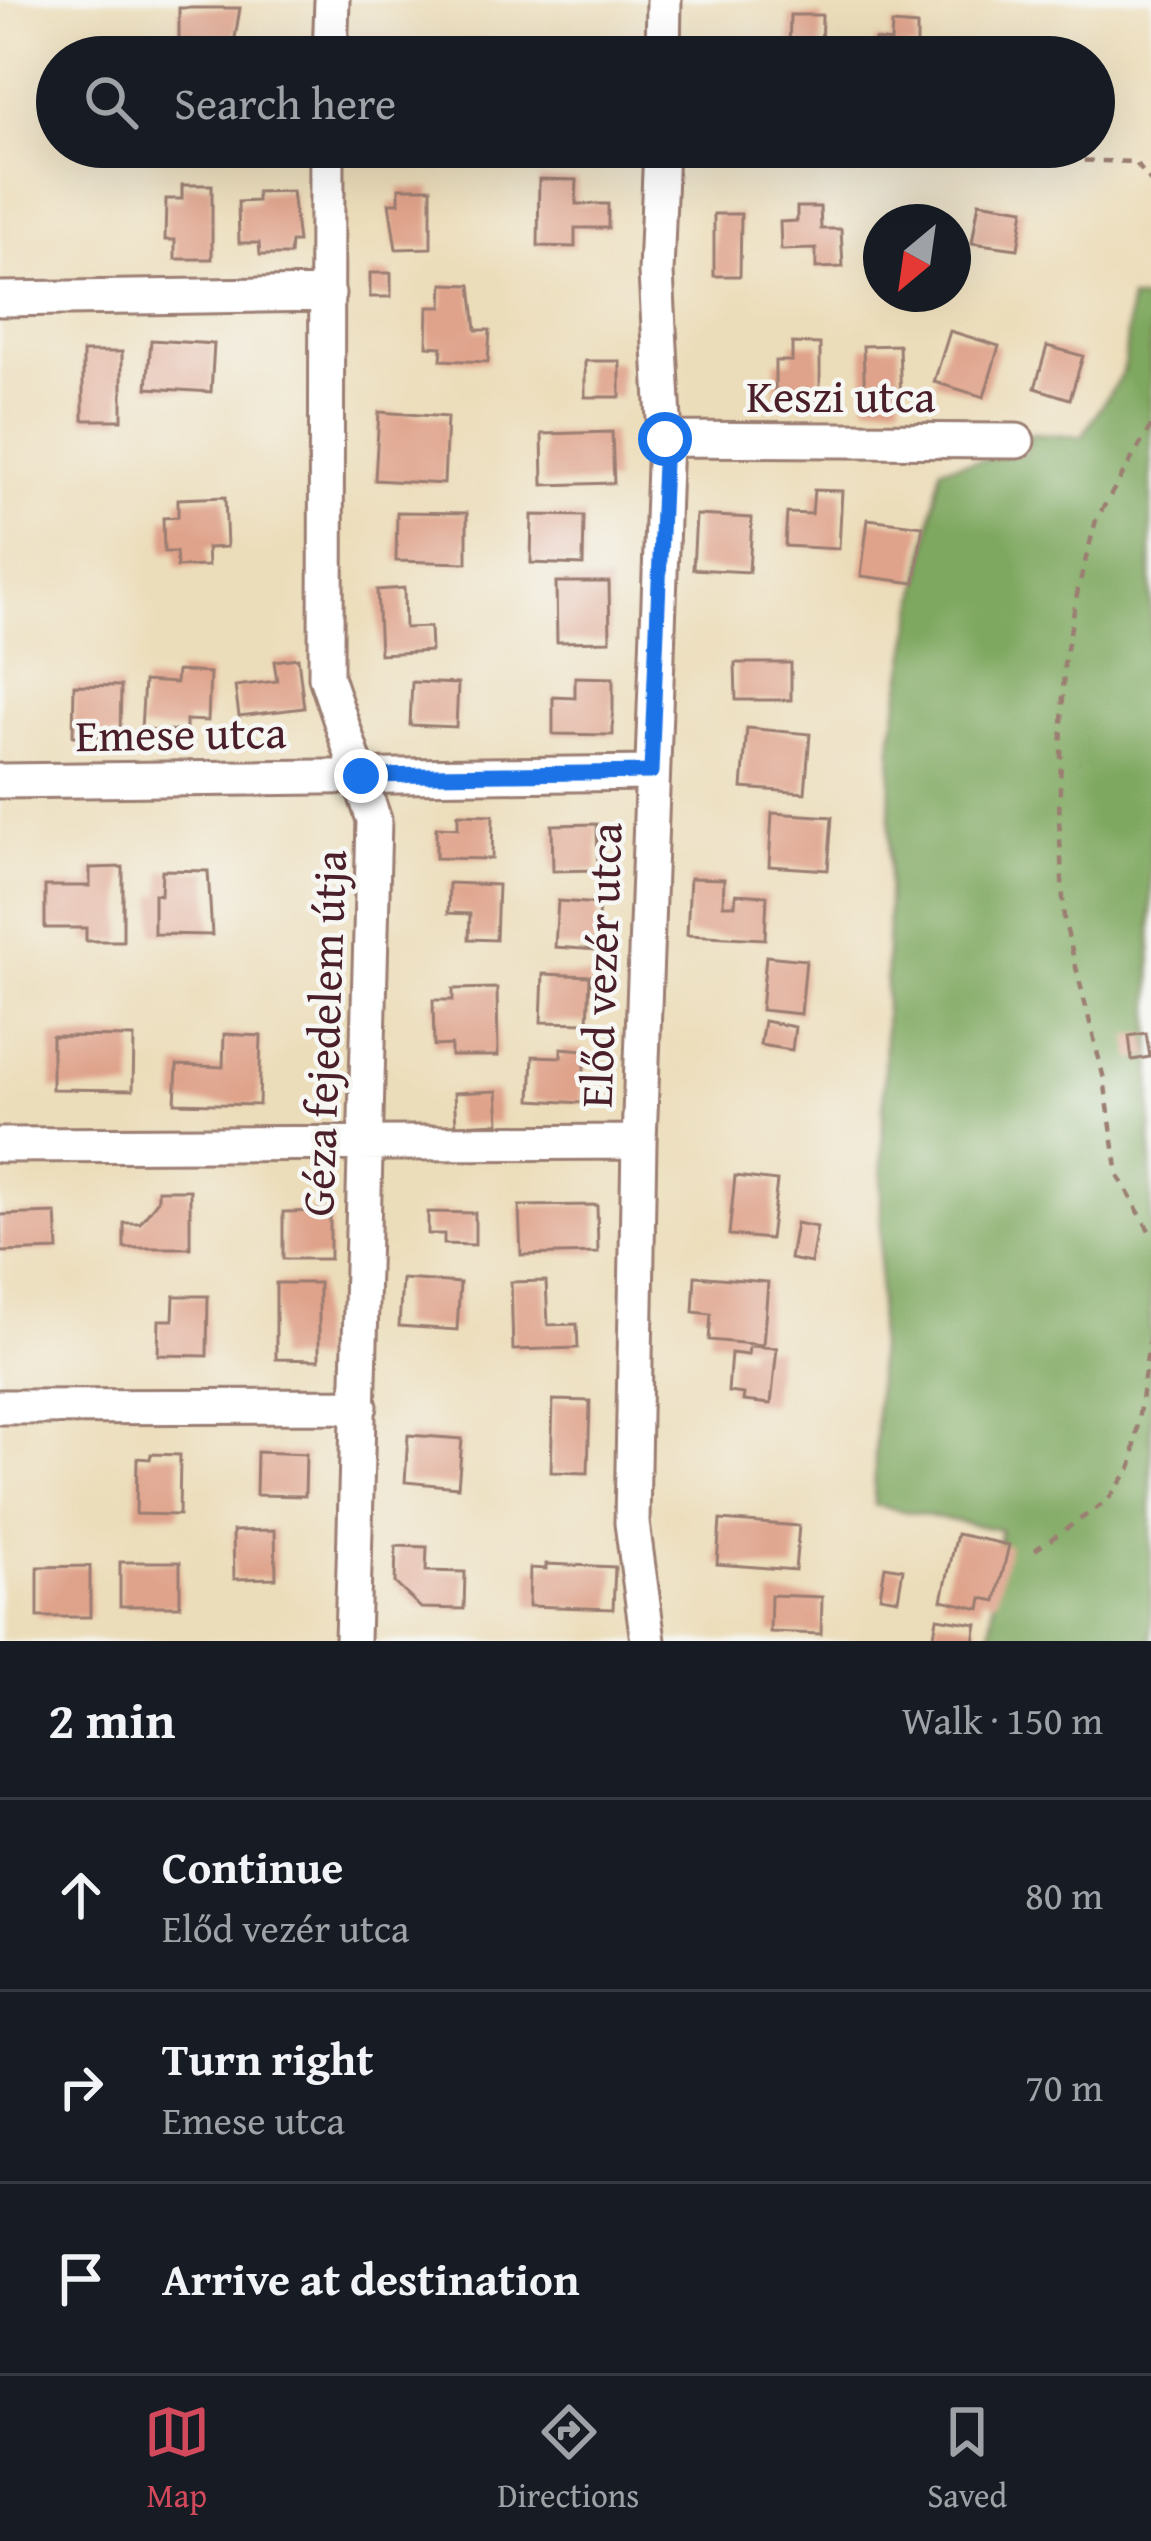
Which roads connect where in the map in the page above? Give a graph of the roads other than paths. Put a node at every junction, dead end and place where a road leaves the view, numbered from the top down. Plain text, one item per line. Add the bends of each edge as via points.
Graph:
1 (332, 0) edge
2 (664, 0) edge
3 (331, 36) edge
4 (663, 36) edge
5 (328, 168) edge
6 (660, 168) edge
7 (328, 294) junction
8 (0, 299) edge
9 (665, 439) junction
10 (1017, 441) dead end
11 (651, 772) junction
12 (361, 776) junction
13 (0, 781) edge
14 (639, 1142) junction
15 (0, 1145) edge
16 (364, 1145) junction
17 (360, 1406) junction
18 (0, 1407) edge
19 (352, 1641) edge
20 (648, 1641) edge

1 - 3 street
2 - 4 street
5 - 7 street, Géza fejedelem útja
6 - 9 street, Előd vezér utca via 656,273
7 - 8 street
7 - 12 street, Géza fejedelem útja via 326,677
9 - 10 street, Keszi utca
9 - 11 street, Előd vezér utca
11 - 12 street, Emese utca
11 - 14 street, Előd vezér utca
12 - 13 street, Emese utca
12 - 16 street, Géza fejedelem útja via 374,820
14 - 16 street
14 - 20 street, Előd vezér utca via 632,1523
15 - 16 street
16 - 17 street, Géza fejedelem útja
17 - 18 street
17 - 19 street, Géza fejedelem útja

